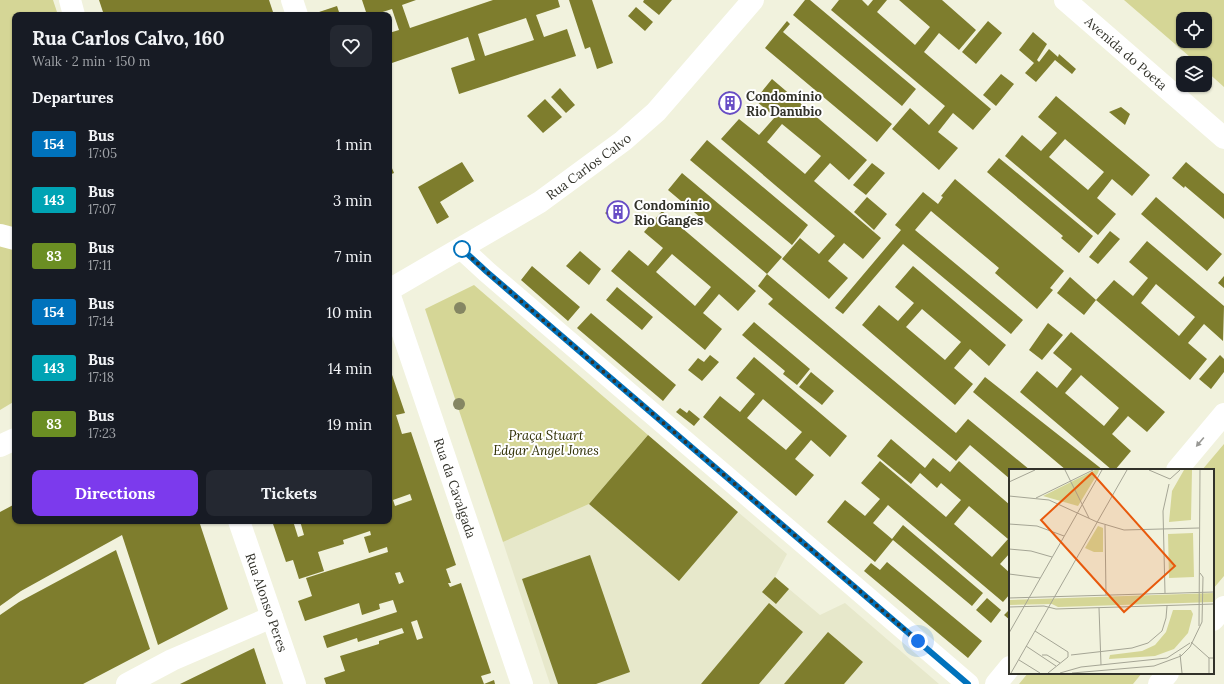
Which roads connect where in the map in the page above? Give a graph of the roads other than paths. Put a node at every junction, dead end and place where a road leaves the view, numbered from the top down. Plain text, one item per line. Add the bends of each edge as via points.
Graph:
1 (70, 0) edge
2 (292, 0) edge
3 (753, 0) edge
4 (1065, 0) edge
5 (73, 12) edge
6 (296, 12) edge
7 (1224, 138) edge
8 (0, 235) edge
9 (12, 238) edge
10 (462, 249) junction
11 (392, 290) edge
12 (392, 301) edge
13 (1224, 414) edge
14 (12, 440) edge
15 (0, 446) edge
16 (1178, 469) edge
17 (240, 524) edge
18 (1224, 607) edge
19 (272, 617) junction
20 (1214, 619) edge
21 (1009, 668) edge
22 (1167, 674) edge
23 (127, 684) edge
24 (294, 684) edge
25 (522, 684) edge
26 (968, 684) edge
27 (996, 684) edge
28 (1159, 684) edge

1 - 5 street
2 - 6 street
3 - 10 street, Rua Carlos Calvo via 656,112 623,141 540,202
4 - 7 street, Avenida do Poeta
8 - 9 street
10 - 11 street, Rua Carlos Calvo
10 - 26 street
12 - 25 street, Rua da Cavalgada
13 -> 16 street
14 - 15 street
17 - 19 street, Rua Alonso Peres
18 - 20 street
19 - 23 street via 172,660
19 - 24 street, Rua Alonso Peres
21 - 27 street
22 - 28 street

